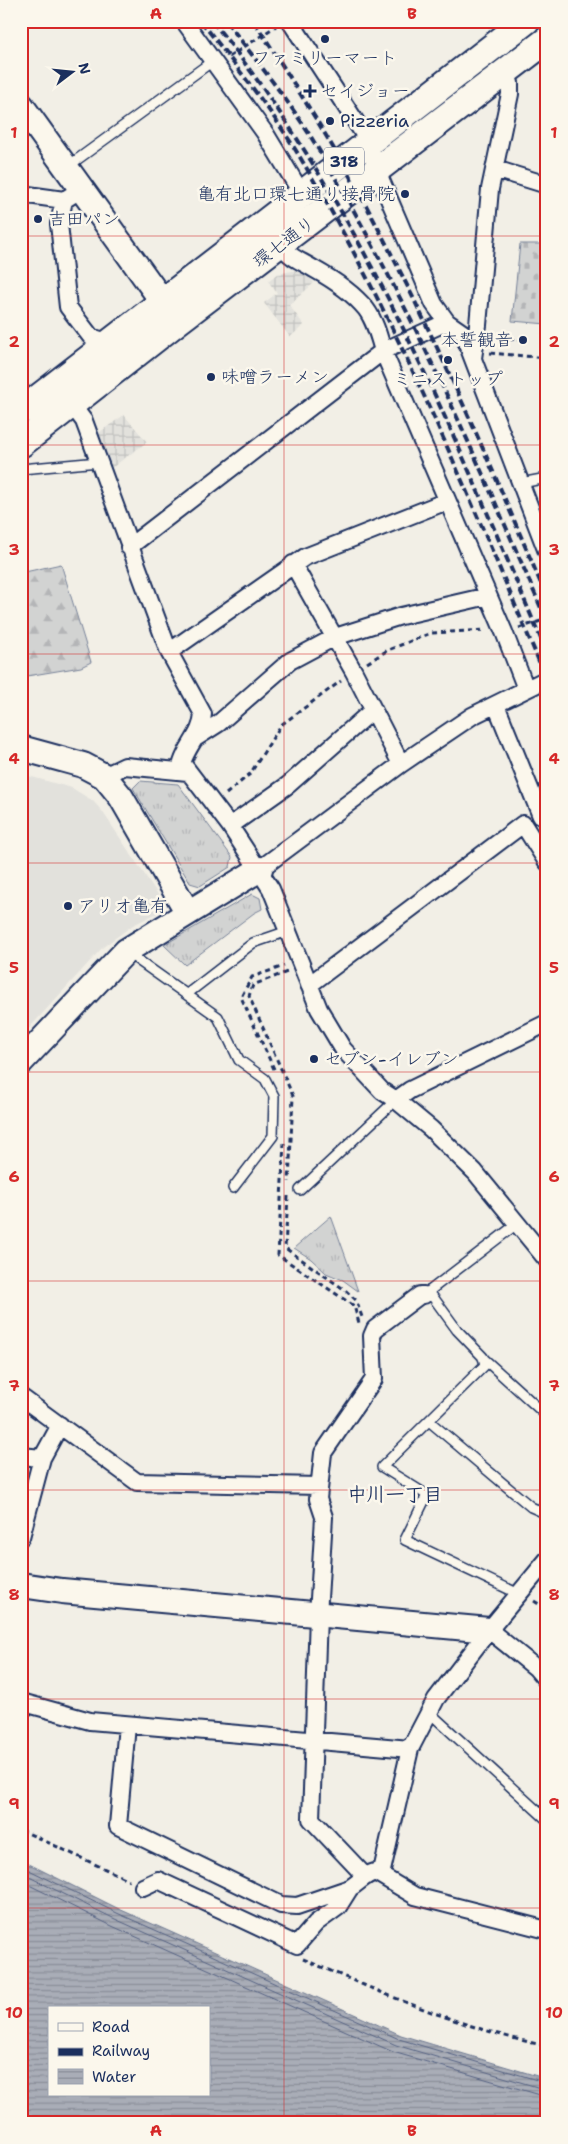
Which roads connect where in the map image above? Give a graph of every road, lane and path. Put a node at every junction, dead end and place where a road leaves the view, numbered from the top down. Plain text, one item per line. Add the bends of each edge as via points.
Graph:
1 (184, 21) edge
2 (526, 21) edge
3 (285, 22) edge
4 (547, 40) edge
5 (216, 62) junction
6 (506, 71) junction
7 (21, 105) edge
8 (369, 142) junction
9 (66, 168) junction
10 (495, 169) junction
11 (377, 171) junction
12 (547, 185) edge
13 (21, 194) edge
14 (302, 194) junction
15 (72, 195) junction
16 (280, 244) junction
17 (170, 312) junction
18 (447, 322) junction
19 (518, 340) dead end
20 (110, 343) junction
21 (474, 349) junction
22 (384, 351) junction
23 (547, 358) edge
24 (72, 405) junction
25 (21, 411) edge
26 (21, 444) edge
27 (100, 462) junction
28 (21, 469) edge
29 (547, 478) edge
30 (521, 483) junction
31 (447, 501) junction
32 (129, 547) junction
33 (547, 552) edge
34 (294, 564) junction
35 (488, 596) junction
36 (335, 637) junction
37 (168, 652) junction
38 (547, 680) edge
39 (526, 689) junction
40 (496, 705) junction
41 (373, 710) junction
42 (197, 737) junction
43 (21, 748) edge
44 (401, 764) junction
45 (188, 772) junction
46 (104, 776) junction
47 (230, 826) junction
48 (526, 828) junction
49 (547, 862) edge
50 (260, 869) junction
51 (188, 912) junction
52 (288, 931) junction
53 (126, 951) junction
54 (294, 966) junction
55 (309, 985) junction
56 (187, 994) junction
57 (547, 1023) edge
58 (21, 1062) edge
59 (278, 1078) dead end
60 (396, 1100) junction
61 (284, 1135) dead end
62 (233, 1188) dead end
63 (300, 1190) dead end
64 (518, 1224) junction
65 (547, 1260) edge
66 (424, 1295) junction
67 (366, 1334) junction
68 (483, 1357) junction
69 (21, 1397) edge
70 (547, 1416) edge
71 (430, 1421) junction
72 (60, 1425) junction
73 (21, 1456) edge
74 (42, 1458) junction
75 (319, 1486) junction
76 (547, 1514) edge
77 (21, 1537) edge
78 (547, 1560) edge
79 (21, 1585) edge
80 (519, 1594) junction
81 (318, 1615) junction
82 (489, 1630) junction
83 (547, 1681) edge
84 (21, 1702) edge
85 (429, 1712) junction
86 (127, 1724) junction
87 (315, 1741) junction
88 (410, 1749) junction
89 (547, 1817) edge
90 (21, 1826) edge
91 (22, 1831) dead end
92 (364, 1875) junction
93 (381, 1876) junction
94 (143, 1887) dead end
95 (350, 1888) junction
96 (547, 1930) edge

1 - 5 street
2 - 8 main road, 環七通り / 318
3 - 5 path
3 - 8 street
4 - 6 main road, 環七通り / 318
5 - 9 lane
5 - 14 street via 266,133
6 - 10 street via 510,94
6 - 11 main road, 環七通り / 318
7 - 9 street
8 - 11 street
8 - 14 main road, 環七通り / 318
9 - 15 street
10 - 12 street
10 - 21 street via 490,190
11 - 16 main road, 環七通り / 318
11 - 18 street via 434,304
13 - 15 street
14 - 17 main road, 環七通り / 318
15 - 17 street
15 - 20 street via 59,224 68,307 91,337
16 - 17 main road, 環七通り / 318
16 - 22 street via 290,256 355,297 367,310
17 - 20 main road, 環七通り / 318
17 - 24 main road, 環七通り / 318
18 - 21 street via 462,333
18 - 22 street
19 - 21 path
20 - 25 main road, 環七通り / 318
21 - 23 path
21 - 30 street
22 - 31 street
22 - 32 street
24 - 26 main road, 環七通り / 318
24 - 27 street via 84,421
27 - 28 lane
27 - 32 street
29 - 30 lane
30 - 33 street
31 - 34 street
31 - 35 street
32 - 37 street
34 - 36 street
34 - 37 street
35 - 36 street via 402,616
35 - 39 street
36 - 41 street
36 - 42 street via 290,660 219,723
37 - 42 street via 203,714
38 - 39 street
39 - 40 street
40 - 44 street via 472,716
40 - 48 street via 538,810
41 - 44 street
41 - 47 street via 288,785
42 - 45 street via 186,750 182,763
43 - 46 street via 83,766
44 - 50 street
45 - 46 street via 125,766
45 - 47 street
46 - 51 street via 121,797
47 - 50 street
48 - 49 street
48 - 55 street via 523,824
50 - 51 street
50 - 52 street
51 - 53 street
52 - 54 street
52 - 56 lane via 253,943
53 - 56 lane
53 - 58 street
54 - 55 street
54 - 59 path via 252,977 241,997
54 - 67 path via 253,985 249,996 294,1096 285,1248 356,1300 367,1328
55 - 60 street via 343,1050 382,1091
56 - 62 lane via 218,1017 239,1060 265,1079 274,1096 273,1136
57 - 60 street via 410,1090
60 - 63 lane
60 - 64 street via 475,1172
61 - 67 path via 278,1255 354,1306
64 - 65 street
64 - 66 lane
66 - 67 street via 420,1294
66 - 68 lane via 433,1297 457,1330
67 - 75 street via 374,1379 323,1453
68 - 70 lane
68 - 71 lane via 485,1365
69 - 72 street
71 - 76 lane via 531,1507
71 - 80 lane via 382,1467 427,1495 405,1540
72 - 74 street
72 - 75 street via 137,1482
73 - 74 street
74 - 77 street
75 - 81 street via 318,1499 324,1518
78 - 80 street
79 - 81 street
80 - 82 street
81 - 82 street
81 - 87 street
82 - 83 street
82 - 85 street
84 - 86 street via 90,1721
85 - 88 street
85 - 89 lane
86 - 87 street
86 - 95 street via 118,1826 281,1905 297,1906
87 - 88 street
87 - 92 street via 312,1819
88 - 93 street
90 - 91 path
92 - 93 street via 375,1872
92 - 95 street via 358,1884
93 - 96 street via 415,1896
94 - 95 street via 158,1880 298,1945 316,1922 338,1907

